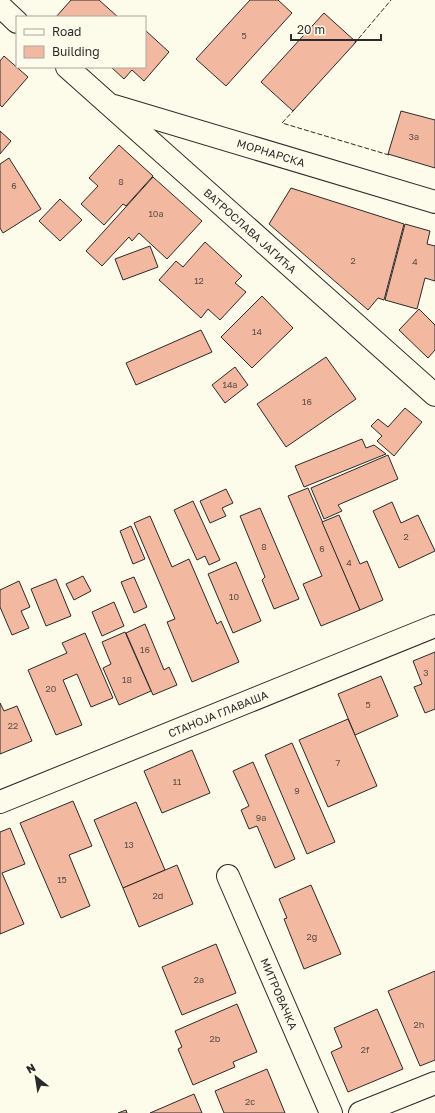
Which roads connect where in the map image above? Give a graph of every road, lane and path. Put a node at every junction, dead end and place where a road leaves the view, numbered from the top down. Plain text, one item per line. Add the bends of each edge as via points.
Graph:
1 (0, 6) edge
2 (16, 21) edge
3 (67, 68) edge
4 (107, 104) junction
5 (435, 202) edge
6 (435, 395) edge
7 (435, 626) edge
8 (0, 802) edge
9 (228, 876) dead end
10 (435, 1083) edge
11 (331, 1113) edge
12 (360, 1113) edge

1 - 2 street
3 - 4 street, ВАТРОСЛАВА ЈАГИЋА
4 - 5 street, МОРНАРСКА
4 - 6 street, ВАТРОСЛАВА ЈАГИЋА
7 - 8 street, СТАНОЈА ГЛАВАША
9 - 11 street, МИТРОВАЧКА
10 - 12 street

